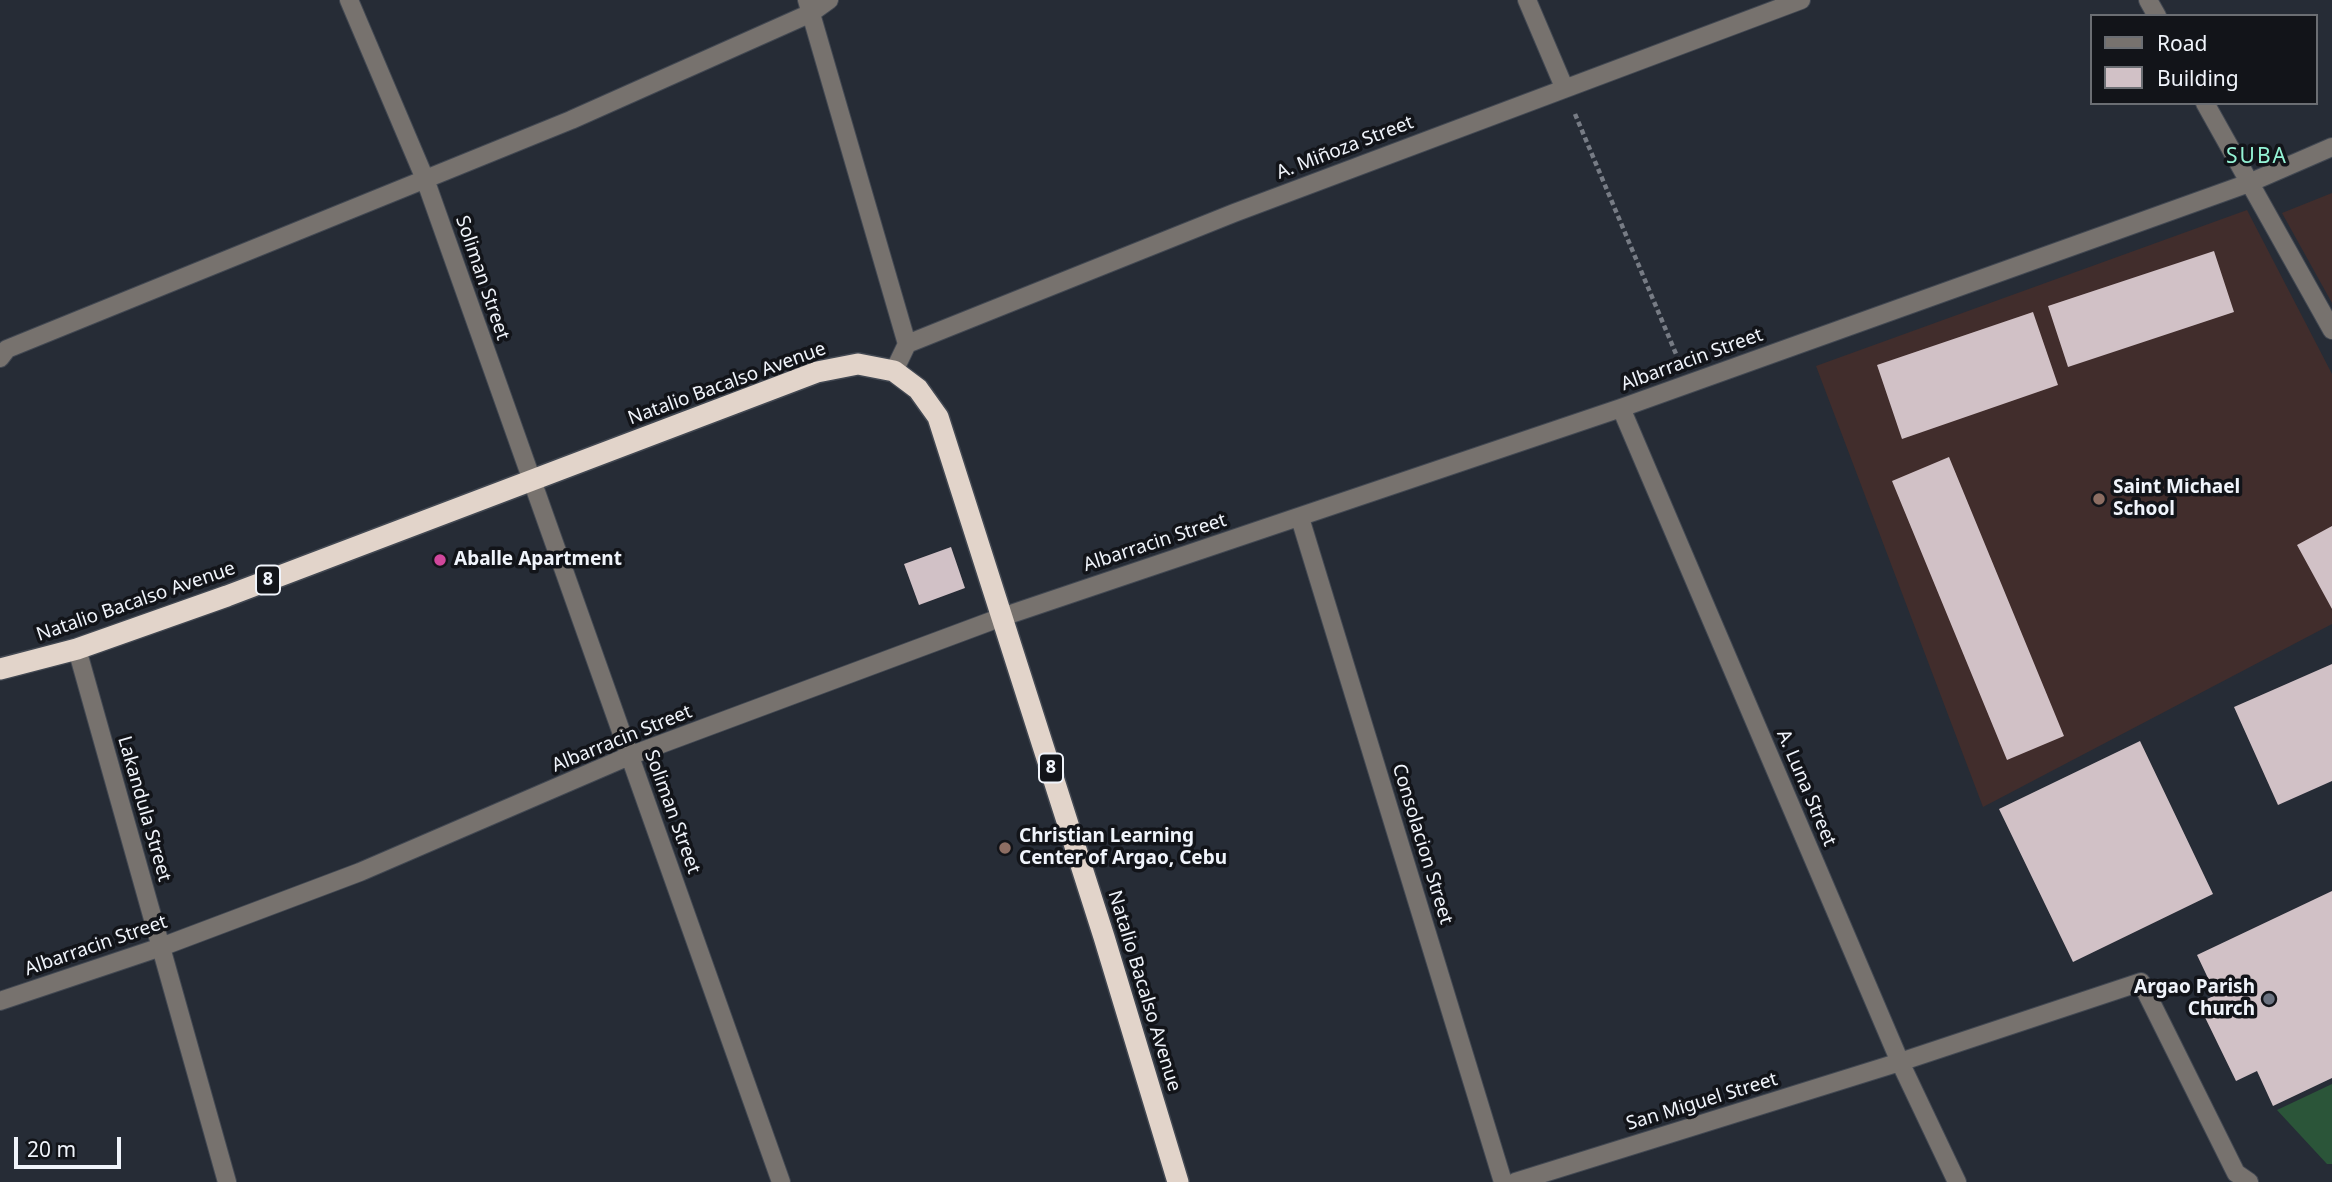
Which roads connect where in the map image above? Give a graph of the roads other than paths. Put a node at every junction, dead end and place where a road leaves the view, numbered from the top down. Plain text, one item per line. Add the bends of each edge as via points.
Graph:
1 (349, 0) edge
2 (829, 0) edge
3 (1527, 0) edge
4 (1801, 0) edge
5 (809, 6) edge
6 (1564, 87) junction
7 (2206, 105) edge
8 (2332, 147) edge
9 (425, 179) junction
10 (2249, 183) junction
11 (2332, 330) edge
12 (906, 344) junction
13 (0, 358) edge
14 (894, 371) junction
15 (1622, 408) junction
16 (531, 479) junction
17 (1300, 518) junction
18 (1002, 617) junction
19 (77, 649) junction
20 (0, 668) edge
21 (629, 756) junction
22 (161, 947) junction
23 (0, 1001) edge
24 (1900, 1062) junction
25 (227, 1182) edge
26 (781, 1182) edge
27 (1178, 1182) edge
28 (1503, 1182) edge
29 (1515, 1182) edge
30 (1956, 1182) edge
31 (2249, 1182) edge

1 - 9 street, Soliman Street
2 - 5 street
3 - 6 street
4 - 6 street, A. Miñoza Street
5 - 9 street via 570,120
5 - 12 street
6 - 12 street, A. Miñoza Street
7 - 10 street
8 - 10 street, Albarracin Street
9 - 13 street via 7,349
9 - 16 street, Soliman Street
10 - 11 street
10 - 15 street, Albarracin Street
12 - 14 street
14 - 16 highway, Natalio Bacalso Avenue / 8 via 858,364 817,372
14 - 18 highway, Natalio Bacalso Avenue / 8 via 918,389 938,418
15 - 17 street, Albarracin Street
15 - 24 street, A. Luna Street
16 - 19 highway, Natalio Bacalso Avenue / 8
16 - 21 street, Soliman Street
17 - 18 street, Albarracin Street
17 - 28 street, Consolacion Street
18 - 21 street, Albarracin Street
18 - 27 highway, Natalio Bacalso Avenue / 8
19 - 20 highway, Natalio Bacalso Avenue / 8
19 - 22 street, Lakandula Street
21 - 22 street, Albarracin Street via 360,872
21 - 26 street, Soliman Street
22 - 23 street, Albarracin Street
22 - 25 street, Lakandula Street
24 - 29 street, San Miguel Street
24 - 30 street, A. Luna Street
24 - 31 street, San Miguel Street via 2141,982 2236,1173

